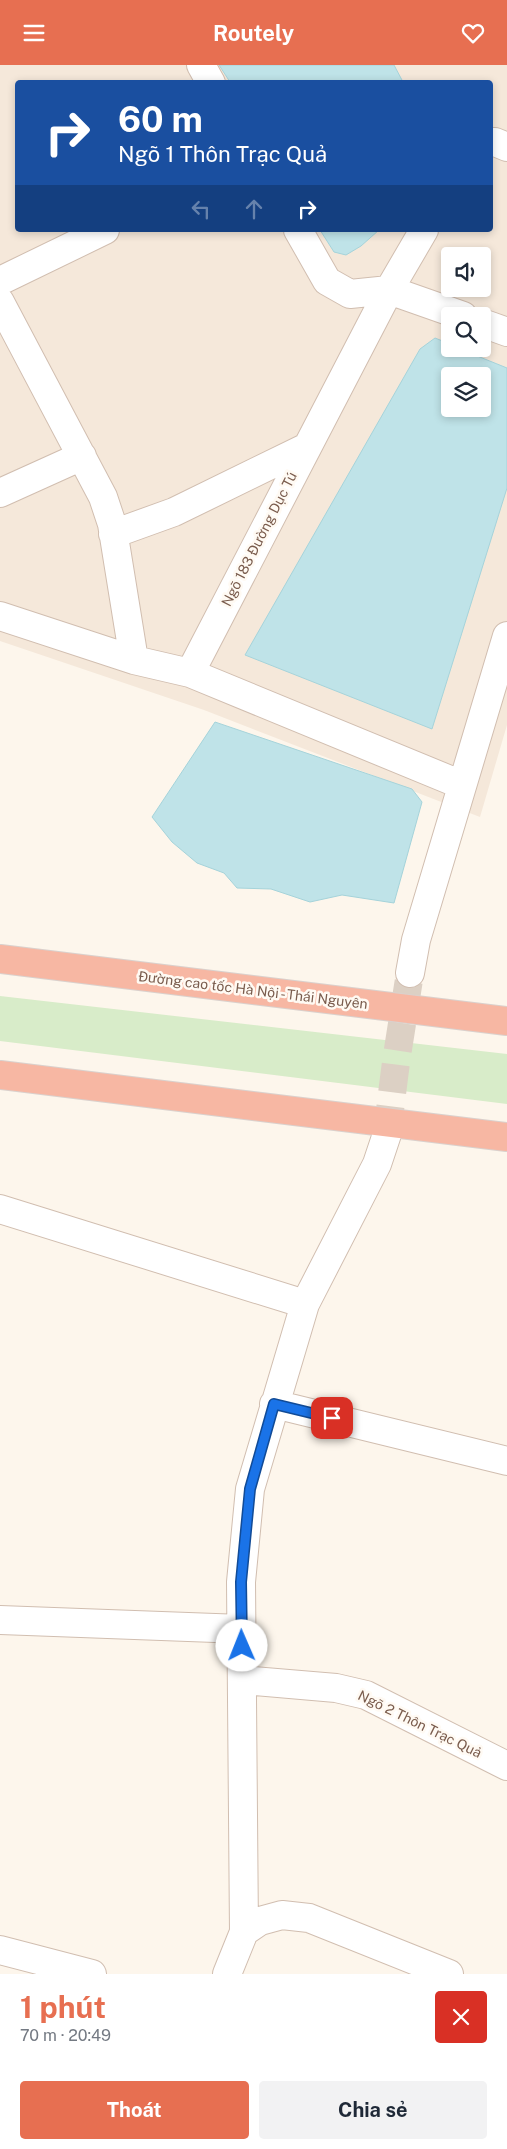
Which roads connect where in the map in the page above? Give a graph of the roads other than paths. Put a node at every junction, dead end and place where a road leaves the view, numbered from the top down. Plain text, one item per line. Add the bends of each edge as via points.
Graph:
1 (201, 65) edge
2 (209, 80) edge
3 (493, 142) edge
4 (507, 147) edge
5 (101, 232) edge
6 (299, 232) edge
7 (423, 232) edge
8 (0, 281) edge
9 (389, 290) junction
10 (0, 302) edge
11 (441, 308) edge
12 (491, 326) edge
13 (507, 332) edge
14 (8, 334) edge
15 (307, 447) junction
16 (82, 456) junction
17 (0, 493) edge
18 (113, 534) junction
19 (0, 617) edge
20 (507, 636) edge
21 (134, 660) junction
22 (190, 673) junction
23 (462, 785) junction
24 (0, 959) edge
25 (410, 973) tunnel mouth
26 (507, 1021) edge
27 (0, 1075) edge
28 (387, 1134) tunnel mouth
29 (507, 1137) edge
30 (0, 1209) edge
31 (305, 1304) junction
32 (274, 1404) junction
33 (507, 1461) edge
34 (0, 1620) edge
35 (242, 1629) junction
36 (242, 1680) junction
37 (507, 1767) edge
38 (244, 1932) junction
39 (0, 1950) edge
40 (92, 1974) edge
41 (227, 1974) edge
42 (449, 1974) edge

1 - 2 street
3 - 4 street
5 - 8 street
6 - 9 street via 327,281 350,294
7 - 9 street, Ngõ 183 Đường Dục Tú
9 - 11 street
9 - 15 street, Ngõ 183 Đường Dục Tú
10 - 14 street
12 - 13 street
14 - 16 street
15 - 18 street via 174,512
15 - 22 street, Ngõ 183 Đường Dục Tú
16 - 17 street
16 - 18 street via 103,497
18 - 21 street
19 - 21 street
20 - 23 street
21 - 22 street
22 - 23 street
23 - 25 street via 416,940
24 - 26 highway, Đường cao tốc Hà Nội - Thái Nguyên
27 - 29 highway
28 - 31 street via 377,1164
30 - 31 street
31 - 32 street
32 - 33 street
32 - 35 street via 250,1489 241,1582
34 - 35 street
35 - 36 street
36 - 37 street, Ngõ 2 Thôn Trạc Quả via 336,1688 366,1695
36 - 38 street
38 - 41 street
38 - 42 street via 260,1921 282,1915 309,1918
39 - 40 street

